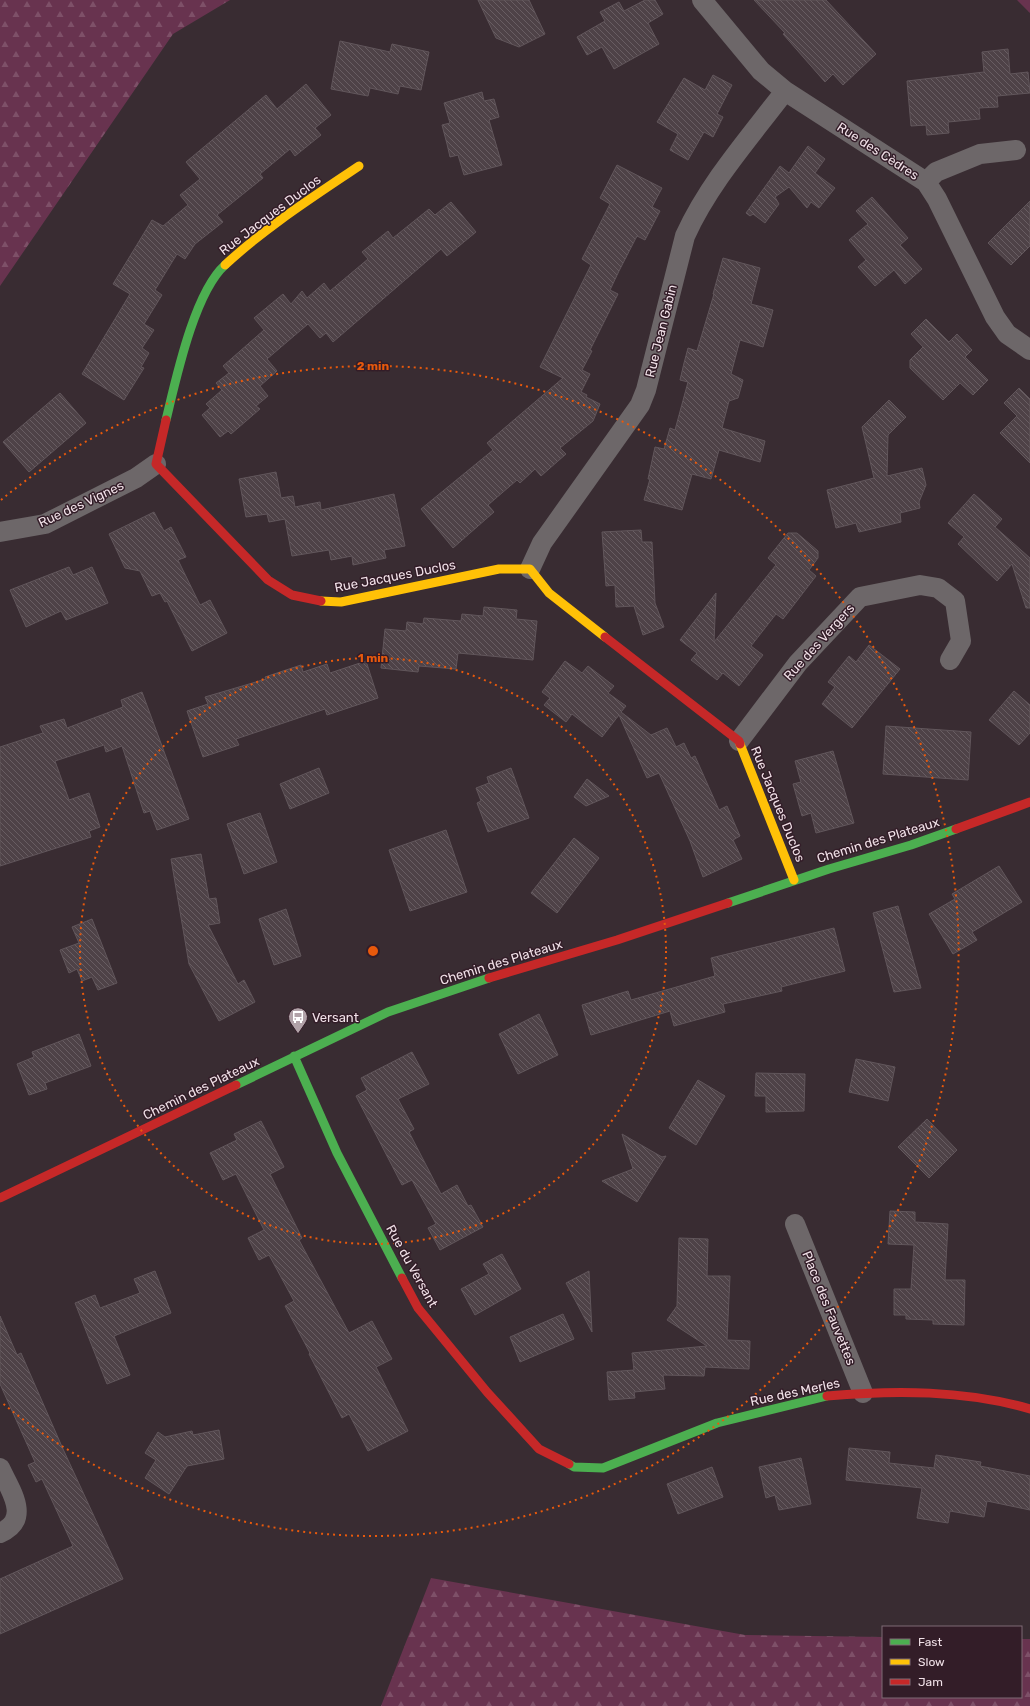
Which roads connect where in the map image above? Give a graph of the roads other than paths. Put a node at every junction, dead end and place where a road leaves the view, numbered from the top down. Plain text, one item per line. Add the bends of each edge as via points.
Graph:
1 (702, 0) edge
2 (785, 91) junction
3 (1016, 150) dead end
4 (359, 166) dead end
5 (926, 182) junction
6 (1030, 350) edge
7 (156, 464) junction
8 (0, 532) edge
9 (530, 569) junction
10 (950, 660) dead end
11 (739, 741) junction
12 (1030, 802) edge
13 (794, 880) junction
14 (294, 1056) junction
15 (0, 1198) edge
16 (795, 1224) dead end
17 (863, 1392) junction
18 (1030, 1409) edge
19 (574, 1467) joint
20 (0, 1468) edge
21 (0, 1533) edge

1 - 2 street, Rue des Cèdres via 761,71
2 - 5 street, Rue des Cèdres
2 - 9 street, Rue Jean Gabin via 696,212 685,236 640,405 542,544
3 - 5 street via 980,154 936,172
4 - 7 street, Rue Jacques Duclos via 241,250 216,273 204,295 179,365
5 - 6 street, Rue des Cèdres via 937,199 995,317 1007,334
7 - 8 street, Rue des Vignes via 136,478 45,524
7 - 9 street, Rue Jacques Duclos via 268,580 292,595 315,601 341,602 499,569
9 - 11 street, Rue Jacques Duclos via 549,593
10 - 11 street, Rue des Vergers via 961,641 958,621 954,601 938,588 920,585 860,597 798,663
11 - 13 street, Rue Jacques Duclos
12 - 13 street, Chemin des Plateaux via 912,845
13 - 14 street, Chemin des Plateaux via 617,940 459,987 388,1012
14 - 15 street, Chemin des Plateaux
14 - 19 street, Rue du Versant via 337,1153 418,1308 487,1392 539,1449
16 - 17 street, Place des Fauvettes
17 - 18 street, Rue des Merles via 933,1394 1002,1401
17 - 19 street, Rue des Merles via 826,1396 716,1423 603,1468
20 - 21 street via 18,1508 15,1521

